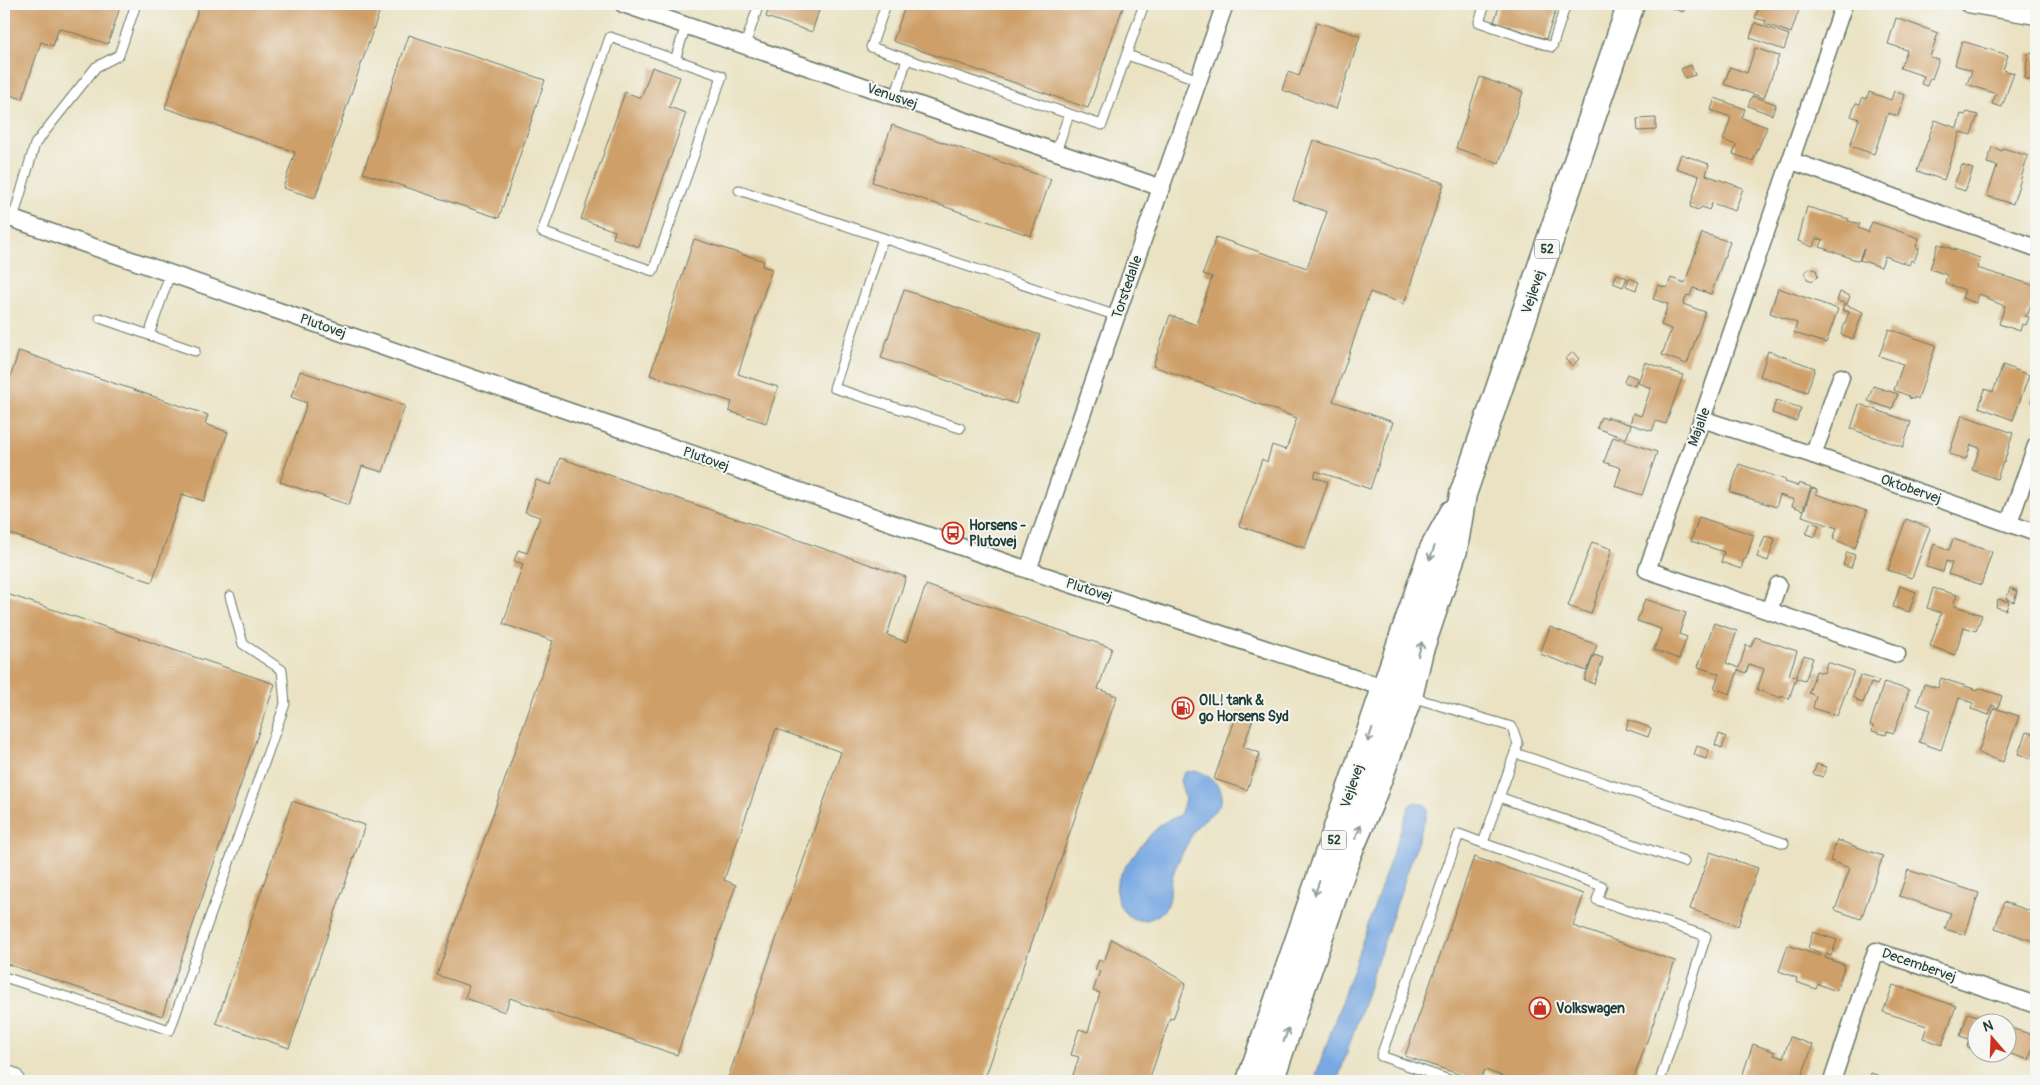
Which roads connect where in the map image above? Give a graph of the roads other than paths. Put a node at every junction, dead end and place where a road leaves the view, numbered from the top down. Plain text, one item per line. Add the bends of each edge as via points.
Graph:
1 (136, 4) edge
2 (623, 4) edge
3 (759, 4) edge
4 (886, 4) edge
5 (1144, 4) edge
6 (1226, 4) edge
7 (1485, 4) edge
8 (1566, 4) edge
9 (1631, 4) edge
10 (1844, 4) edge
11 (1968, 4) edge
12 (2036, 16) edge
13 (686, 25) junction
14 (745, 46) junction
15 (1127, 55) junction
16 (907, 59) junction
17 (675, 60) junction
18 (1200, 80) junction
19 (895, 97) junction
20 (1069, 114) junction
21 (1056, 152) junction
22 (1792, 162) junction
23 (1162, 188) junction
24 (739, 190) dead end
25 (8, 218) edge
26 (883, 238) junction
27 (2036, 248) edge
28 (170, 274) junction
29 (1117, 316) junction
30 (100, 318) dead end
31 (149, 335) junction
32 (195, 351) dead end
33 (1841, 377) dead end
34 (1702, 419) junction
35 (960, 428) dead end
36 (2036, 446) edge
37 (1814, 455) junction
38 (2009, 523) junction
39 (2036, 533) edge
40 (1028, 570) junction
41 (1778, 585) dead end
42 (230, 596) dead end
43 (1769, 611) junction
44 (1897, 654) dead end
45 (1397, 693) junction
46 (1514, 754) junction
47 (1499, 797) junction
48 (1483, 843) junction
49 (1784, 844) dead end
50 (1684, 862) dead end
51 (4, 977) edge
52 (2036, 1005) edge
53 (4, 1080) edge
54 (10, 1081) edge
55 (1250, 1081) edge
56 (1270, 1081) edge
57 (1452, 1081) edge
58 (1660, 1081) edge
59 (1832, 1081) edge

1 - 25 lane via 119,55 96,67 36,144
2 - 13 street, Venusvej
3 - 14 lane
4 - 16 lane via 871,47
5 - 15 lane
6 - 18 street, Torstedalle
7 - 8 lane via 1479,22 1552,47
9 - 45 main road, Vejlevej / 52 via 1463,494 1433,548
10 - 22 street, Majalle
11 - 12 street
13 - 14 street, Venusvej
13 - 17 lane
14 - 19 street, Venusvej
15 - 18 lane
15 - 20 lane via 1102,126
16 - 19 lane
16 - 20 lane
17 - 17 lane via 610,37 542,232 653,271 722,76
18 - 23 street, Torstedalle
19 - 21 street, Venusvej
20 - 21 lane
21 - 23 street, Venusvej
22 - 27 street
22 - 34 street, Majalle
23 - 29 street, Torstedalle
24 - 26 lane
25 - 28 street, Plutovej
26 - 29 lane
26 - 35 lane via 834,388
28 - 31 lane
28 - 40 street, Plutovej
29 - 40 street, Torstedalle
30 - 31 lane
31 - 32 lane
33 - 37 street
34 - 37 street, Oktobervej
34 - 43 street, Majalle via 1647,570
36 - 38 street
37 - 38 street, Oktobervej
38 - 39 street, Oktobervej
40 - 45 street, Plutovej
41 - 43 street
42 - 51 lane via 243,644 282,670 285,704 170,1030
43 - 44 street, Majalle
45 - 46 lane via 1512,727 1518,744
45 -> 55 main road, Vejlevej / 52
56 -> 45 main road, Vejlevej / 52 via 1348,854 1369,805
46 - 47 lane
46 - 49 lane
47 - 48 lane
47 - 50 lane
48 - 57 lane via 1459,834 1381,1056
48 - 58 lane via 1602,886 1597,900 1706,936
52 - 59 street, Decembervej via 1876,951
53 - 54 highway

